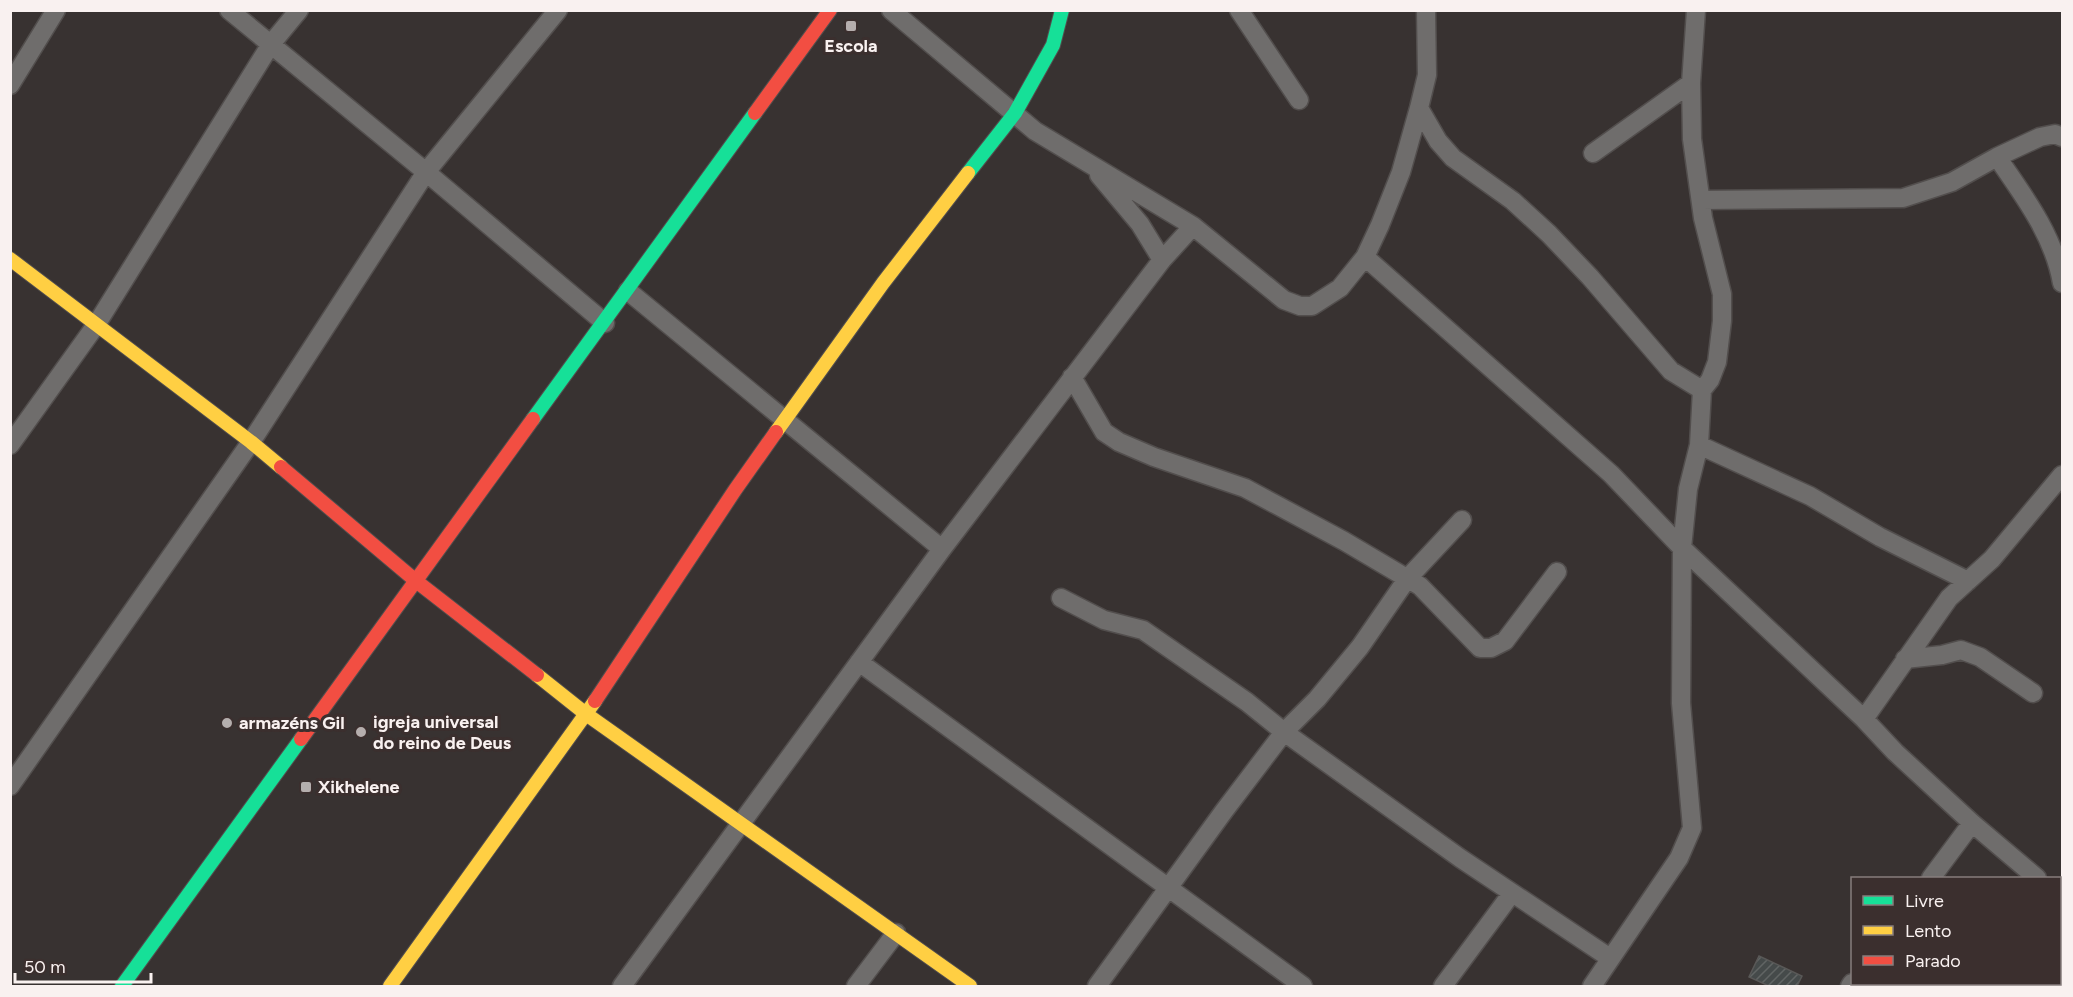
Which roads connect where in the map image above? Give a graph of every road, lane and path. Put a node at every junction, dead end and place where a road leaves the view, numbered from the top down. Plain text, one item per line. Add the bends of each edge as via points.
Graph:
1 (56, 10) edge
2 (229, 10) edge
3 (299, 10) edge
4 (558, 10) edge
5 (830, 10) edge
6 (891, 10) edge
7 (1062, 10) edge
8 (1239, 10) edge
9 (1426, 10) edge
10 (1696, 10) edge
11 (271, 44) junction
12 (1691, 83) junction
13 (10, 85) edge
14 (1299, 100) dead end
15 (1419, 108) junction
16 (1014, 113) junction
17 (2062, 137) edge
18 (1593, 153) dead end
19 (1997, 157) junction
20 (1093, 167) junction
21 (426, 172) junction
22 (1701, 200) junction
23 (1193, 226) junction
24 (1365, 257) junction
25 (10, 259) edge
26 (1162, 260) junction
27 (2062, 283) edge
28 (628, 291) junction
29 (605, 323) junction
30 (96, 325) junction
31 (1072, 377) junction
32 (1702, 390) junction
33 (785, 420) junction
34 (251, 442) junction
35 (10, 445) edge
36 (1699, 445) junction
37 (2062, 476) edge
38 (1462, 520) dead end
39 (1682, 548) junction
40 (942, 549) junction
41 (1557, 572) dead end
42 (1407, 579) junction
43 (416, 581) junction
44 (1968, 581) junction
45 (1061, 598) dead end
46 (1905, 659) junction
47 (859, 662) junction
48 (2034, 693) dead end
49 (586, 714) junction
50 (1864, 719) junction
51 (1284, 732) junction
52 (10, 786) edge
53 (1972, 823) junction
54 (742, 825) junction
55 (1932, 877) edge
56 (2035, 877) edge
57 (1168, 888) junction
58 (1512, 893) junction
59 (896, 933) junction
60 (1610, 958) junction
61 (122, 987) edge
62 (390, 987) edge
63 (622, 987) edge
64 (856, 987) edge
65 (970, 987) edge
66 (1097, 987) edge
67 (1303, 987) edge
68 (1443, 987) edge
69 (1592, 987) edge

1 - 13 street
2 - 11 street
3 - 11 street
4 - 21 street
5 - 28 street
6 - 16 street
7 - 16 street via 1053,45
8 - 14 street
9 - 15 street via 1427,75
10 - 12 street
11 - 21 street
11 - 30 street
12 - 18 street
12 - 22 street via 1692,140
15 - 24 street via 1401,171
15 - 32 street via 1453,158 1513,201 1549,234 1671,371
16 - 20 street via 1035,131
16 - 33 street via 883,283
17 - 19 street via 2040,137
19 - 22 street via 1952,182 1903,198
19 - 27 street via 2034,210 2060,267
20 - 23 street
20 - 26 street via 1140,224
21 - 29 street
21 - 34 street
22 - 32 street via 1722,294 1717,362
23 - 24 street via 1284,300 1300,306 1312,306 1340,288
23 - 26 street
24 - 39 street via 1611,474
25 - 30 street
26 - 31 street
28 - 29 street
28 - 33 street
29 - 43 street
30 - 34 street
30 - 35 street
31 - 40 street
31 - 42 street via 1104,432 1119,442 1245,488
32 - 36 street
33 - 40 street
33 - 49 street
34 - 43 street
34 - 52 street
36 - 39 street via 1688,489
36 - 44 street via 1810,496
37 - 44 street via 1992,559
38 - 42 street
39 - 50 street
39 - 60 street via 1681,703 1692,828 1679,858
40 - 47 street
41 - 42 street via 1505,641 1491,648 1480,648 1420,586
42 - 51 street via 1360,647
43 - 49 street
43 - 61 street
44 - 46 street via 1949,598
45 - 51 street via 1104,620 1143,630
46 - 48 street via 1961,650 1980,657
46 - 50 street
47 - 54 street
47 - 57 street
49 - 54 street
49 - 62 street
50 - 53 street
51 - 57 street
51 - 58 street
53 - 55 street
53 - 56 street
54 - 59 street
54 - 63 street
57 - 66 street
57 - 67 street
58 - 60 street
58 - 68 street
59 - 64 street
59 - 65 street
60 - 69 street

